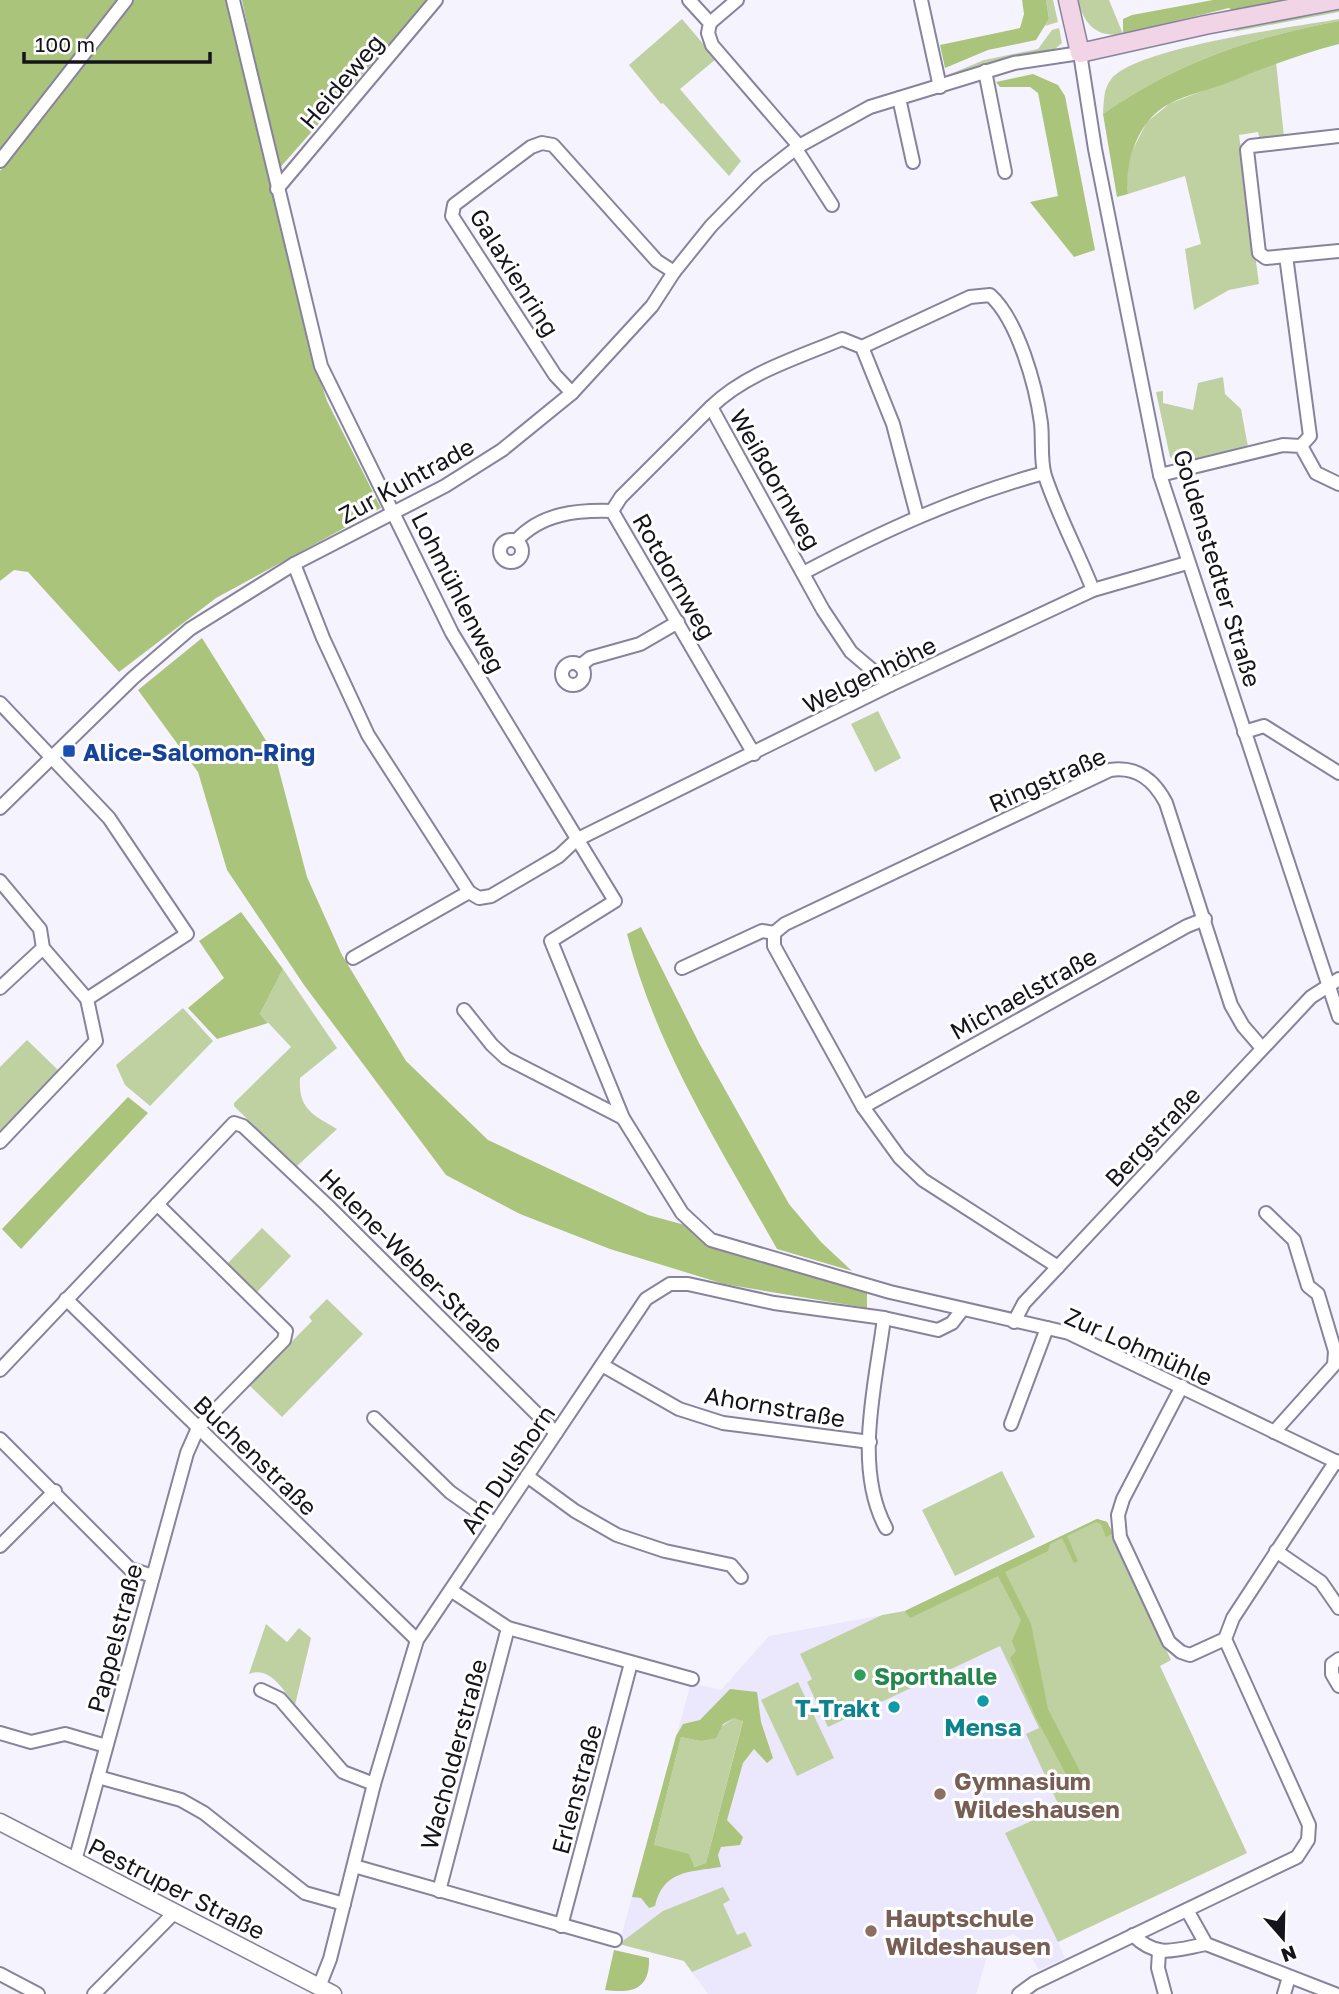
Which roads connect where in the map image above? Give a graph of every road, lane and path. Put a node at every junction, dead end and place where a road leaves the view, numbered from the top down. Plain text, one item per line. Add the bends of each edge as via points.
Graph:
1 (126, 0) edge
2 (233, 0) edge
3 (436, 0) edge
4 (689, 0) edge
5 (737, 0) edge
6 (921, 0) edge
7 (1068, 0) edge
8 (1337, 0) edge
9 (710, 23) junction
10 (1080, 53) junction
11 (985, 71) junction
12 (940, 87) junction
13 (899, 97) junction
14 (1339, 136) edge
15 (798, 147) junction
16 (0, 161) edge
17 (913, 162) dead end
18 (1005, 172) dead end
19 (276, 189) junction
20 (832, 205) dead end
21 (1339, 251) edge
22 (1286, 256) junction
23 (674, 272) junction
24 (862, 347) junction
25 (572, 393) junction
26 (711, 407) junction
27 (1301, 446) junction
28 (1044, 473) junction
29 (1160, 475) junction
30 (1339, 484) edge
31 (395, 511) junction
32 (612, 511) junction
33 (917, 515) junction
34 (516, 541) dead end
35 (1187, 563) junction
36 (294, 564) junction
37 (805, 572) junction
38 (1093, 590) junction
39 (678, 622) junction
40 (580, 666) dead end
41 (890, 685) junction
42 (0, 702) edge
43 (1244, 732) junction
44 (754, 754) junction
45 (52, 756) junction
46 (1339, 773) edge
47 (0, 808) edge
48 (576, 840) junction
49 (0, 881) edge
50 (469, 892) junction
51 (615, 901) joint
52 (1205, 919) junction
53 (774, 933) junction
54 (43, 948) junction
55 (353, 958) dead end
56 (682, 968) dead end
57 (1334, 981) edge
58 (0, 988) edge
59 (87, 999) junction
60 (464, 1010) dead end
61 (1339, 1017) edge
62 (1262, 1048) junction
63 (863, 1107) junction
64 (623, 1118) junction
65 (0, 1142) edge
66 (157, 1204) junction
67 (1266, 1213) dead end
68 (1058, 1267) junction
69 (66, 1299) junction
70 (962, 1310) junction
71 (884, 1318) junction
72 (1014, 1322) junction
73 (1047, 1328) junction
74 (602, 1365) junction
75 (0, 1370) edge
76 (1182, 1387) junction
77 (374, 1418) dead end
78 (1011, 1424) dead end
79 (198, 1428) junction
80 (1274, 1432) junction
81 (556, 1433) junction
82 (0, 1438) edge
83 (870, 1442) junction
84 (1337, 1462) edge
85 (527, 1476) junction
86 (55, 1491) junction
87 (495, 1524) junction
88 (886, 1528) dead end
89 (0, 1546) edge
90 (1276, 1551) junction
91 (153, 1576) junction
92 (741, 1577) dead end
93 (452, 1591) junction
94 (1339, 1608) edge
95 (508, 1628) junction
96 (1225, 1639) junction
97 (417, 1640) junction
98 (1339, 1659) edge
99 (631, 1663) junction
100 (692, 1679) dead end
101 (1339, 1685) edge
102 (261, 1690) dead end
103 (0, 1733) edge
104 (106, 1746) junction
105 (98, 1777) junction
106 (374, 1784) junction
107 (0, 1822) edge
108 (75, 1861) junction
109 (354, 1866) junction
110 (439, 1891) junction
111 (344, 1903) junction
112 (1187, 1910) junction
113 (175, 1912) junction
114 (561, 1926) junction
115 (1133, 1935) junction
116 (615, 1940) dead end
117 (1206, 1944) junction
118 (1159, 1952) junction
119 (0, 1974) edge
120 (1289, 1977) junction
121 (326, 1990) edge
122 (38, 1994) edge
123 (94, 1994) edge
124 (1019, 1994) edge
125 (1165, 1994) edge
126 (1283, 1994) edge
127 (1335, 1994) edge

1 - 16 street
2 - 19 street, Lohmühlenweg
3 - 19 street, Heideweg
4 - 9 street
5 - 9 street
6 - 12 street
7 - 10 main road, Goldenstedter Straße
8 - 10 main road
9 - 15 street via 712,46
10 - 11 street, Zur Kuhtrade
10 - 29 street, Goldenstedter Straße
11 - 12 street, Zur Kuhtrade
11 - 18 street
12 - 13 street, Zur Kuhtrade
13 - 15 street, Zur Kuhtrade via 862,110
13 - 17 street
14 - 22 street via 1247,150 1259,253 1266,258
15 - 20 street
15 - 23 street, Zur Kuhtrade via 758,178
19 - 31 street, Lohmühlenweg via 321,366
21 - 22 street
22 - 27 street via 1310,436
23 - 25 street, Zur Kuhtrade via 652,306
23 - 25 street, Galaxienring via 657,261 553,145 541,142 531,147 454,205 452,216 555,375
24 - 26 street via 842,339 773,367 728,391
24 - 28 street via 970,297 990,295 1001,305 1024,355 1041,421
24 - 33 street via 893,424
25 - 31 street, Zur Kuhtrade via 502,450
26 - 32 street, Weißdornweg
26 - 37 street, Weißdornweg
27 - 29 street via 1283,445
27 - 30 street via 1316,473
28 - 33 street via 987,488
28 - 38 street
29 - 35 street, Goldenstedter Straße
31 - 36 street, Zur Kuhtrade
31 - 48 street, Lohmühlenweg via 452,633
32 - 34 street, Rotdornweg via 570,510 524,531
32 - 39 street, Rotdornweg
33 - 37 street
35 - 38 street, Welgenhöhe
35 - 43 street, Goldenstedter Straße
36 - 45 street, Zur Kuhtrade via 190,629
36 - 50 street via 368,736
37 - 41 street, Weißdornweg via 851,652
38 - 41 street, Welgenhöhe
39 - 40 street via 640,643 590,658
39 - 44 street, Rotdornweg
41 - 44 street, Welgenhöhe
42 - 45 street
43 - 46 street via 1264,726
43 - 57 street, Goldenstedter Straße
44 - 48 street, Welgenhöhe
45 - 47 street, Zur Kuhtrade
45 - 59 street via 109,818 187,934
48 - 50 street, Welgenhöhe via 559,856 491,896 479,898
48 - 51 street, Lohmühlenweg
49 - 54 street via 40,929
50 - 55 street
51 - 64 street, Zur Lohmühle via 551,941
52 - 53 street, Ringstraße via 1167,803 1148,778 1125,768 1098,775
52 - 62 street, Ringstraße via 1231,1005
52 - 63 street, Michaelstraße
53 - 56 street, Ringstraße via 761,931
53 - 63 street via 774,946
54 - 58 street
54 - 59 street
57 - 61 street, Goldenstedter Straße
57 - 62 street, Bergstraße via 1311,997
59 - 65 street via 96,1041
60 - 64 street via 506,1058
62 - 68 street, Bergstraße
63 - 68 street via 900,1158 923,1180
64 - 70 street, Zur Lohmühle via 682,1213 711,1240
66 - 69 street
66 - 79 street via 286,1331 284,1340
66 - 81 street, Helene-Weber-Straße via 234,1124 243,1126
67 - 80 street via 1294,1240 1308,1286 1318,1294 1335,1351 1334,1365
68 - 72 street, Bergstraße via 1024,1303
69 - 75 street
69 - 79 street, Buchenstraße
70 - 71 street, Am Dulshorn via 952,1323 938,1330
70 - 72 street, Zur Lohmühle
71 - 74 street, Am Dulshorn via 670,1284 646,1299
71 - 83 street, Ahornstraße
72 - 73 street, Zur Lohmühle
73 - 76 street, Zur Lohmühle via 1069,1333
73 - 78 street
74 - 81 street, Am Dulshorn
74 - 83 street, Ahornstraße via 670,1405 723,1423
76 - 80 street, Zur Lohmühle
76 - 96 street via 1123,1499 1118,1515 1120,1537 1169,1642 1181,1653 1195,1653
77 - 87 street via 450,1492
79 - 91 street, Pappelstraße
79 - 97 street, Buchenstraße
80 - 84 street, Zur Lohmühle
81 - 85 street, Am Dulshorn
82 - 86 street
83 - 88 street, Ahornstraße via 874,1499
84 - 90 street
85 - 87 street, Am Dulshorn
85 - 92 street via 617,1535 731,1564
86 - 89 street
86 - 91 street via 130,1569
87 - 93 street, Am Dulshorn
90 - 94 street via 1321,1582
90 - 96 street via 1233,1618
91 - 104 street, Pappelstraße
93 - 95 street
93 - 97 street, Am Dulshorn
95 - 99 street
95 - 110 street, Wacholderstraße
96 - 112 street via 1309,1825 1308,1840 1297,1857
97 - 106 street, Am Dulshorn
98 - 101 street via 1332,1664 1332,1674
99 - 100 street
99 - 114 street, Erlenstraße
102 - 106 street via 280,1699 343,1772
103 - 104 street via 31,1742 65,1734
104 - 105 street, Pappelstraße
105 - 108 street, Pappelstraße
105 - 111 street via 181,1800 204,1813 305,1894
106 - 109 street, Am Dulshorn
107 - 108 street, Pestruper Straße
108 - 113 street, Pestruper Straße
109 - 110 street
109 - 111 street, Am Dulshorn
110 - 114 street
111 - 121 street, Am Dulshorn
112 - 115 street
112 - 117 street
113 - 121 street, Pestruper Straße
113 - 123 street
114 - 116 street
115 - 118 street
115 - 124 street
117 - 118 street
117 - 120 street
118 - 125 street
119 - 122 street
120 - 126 street
120 - 127 street

